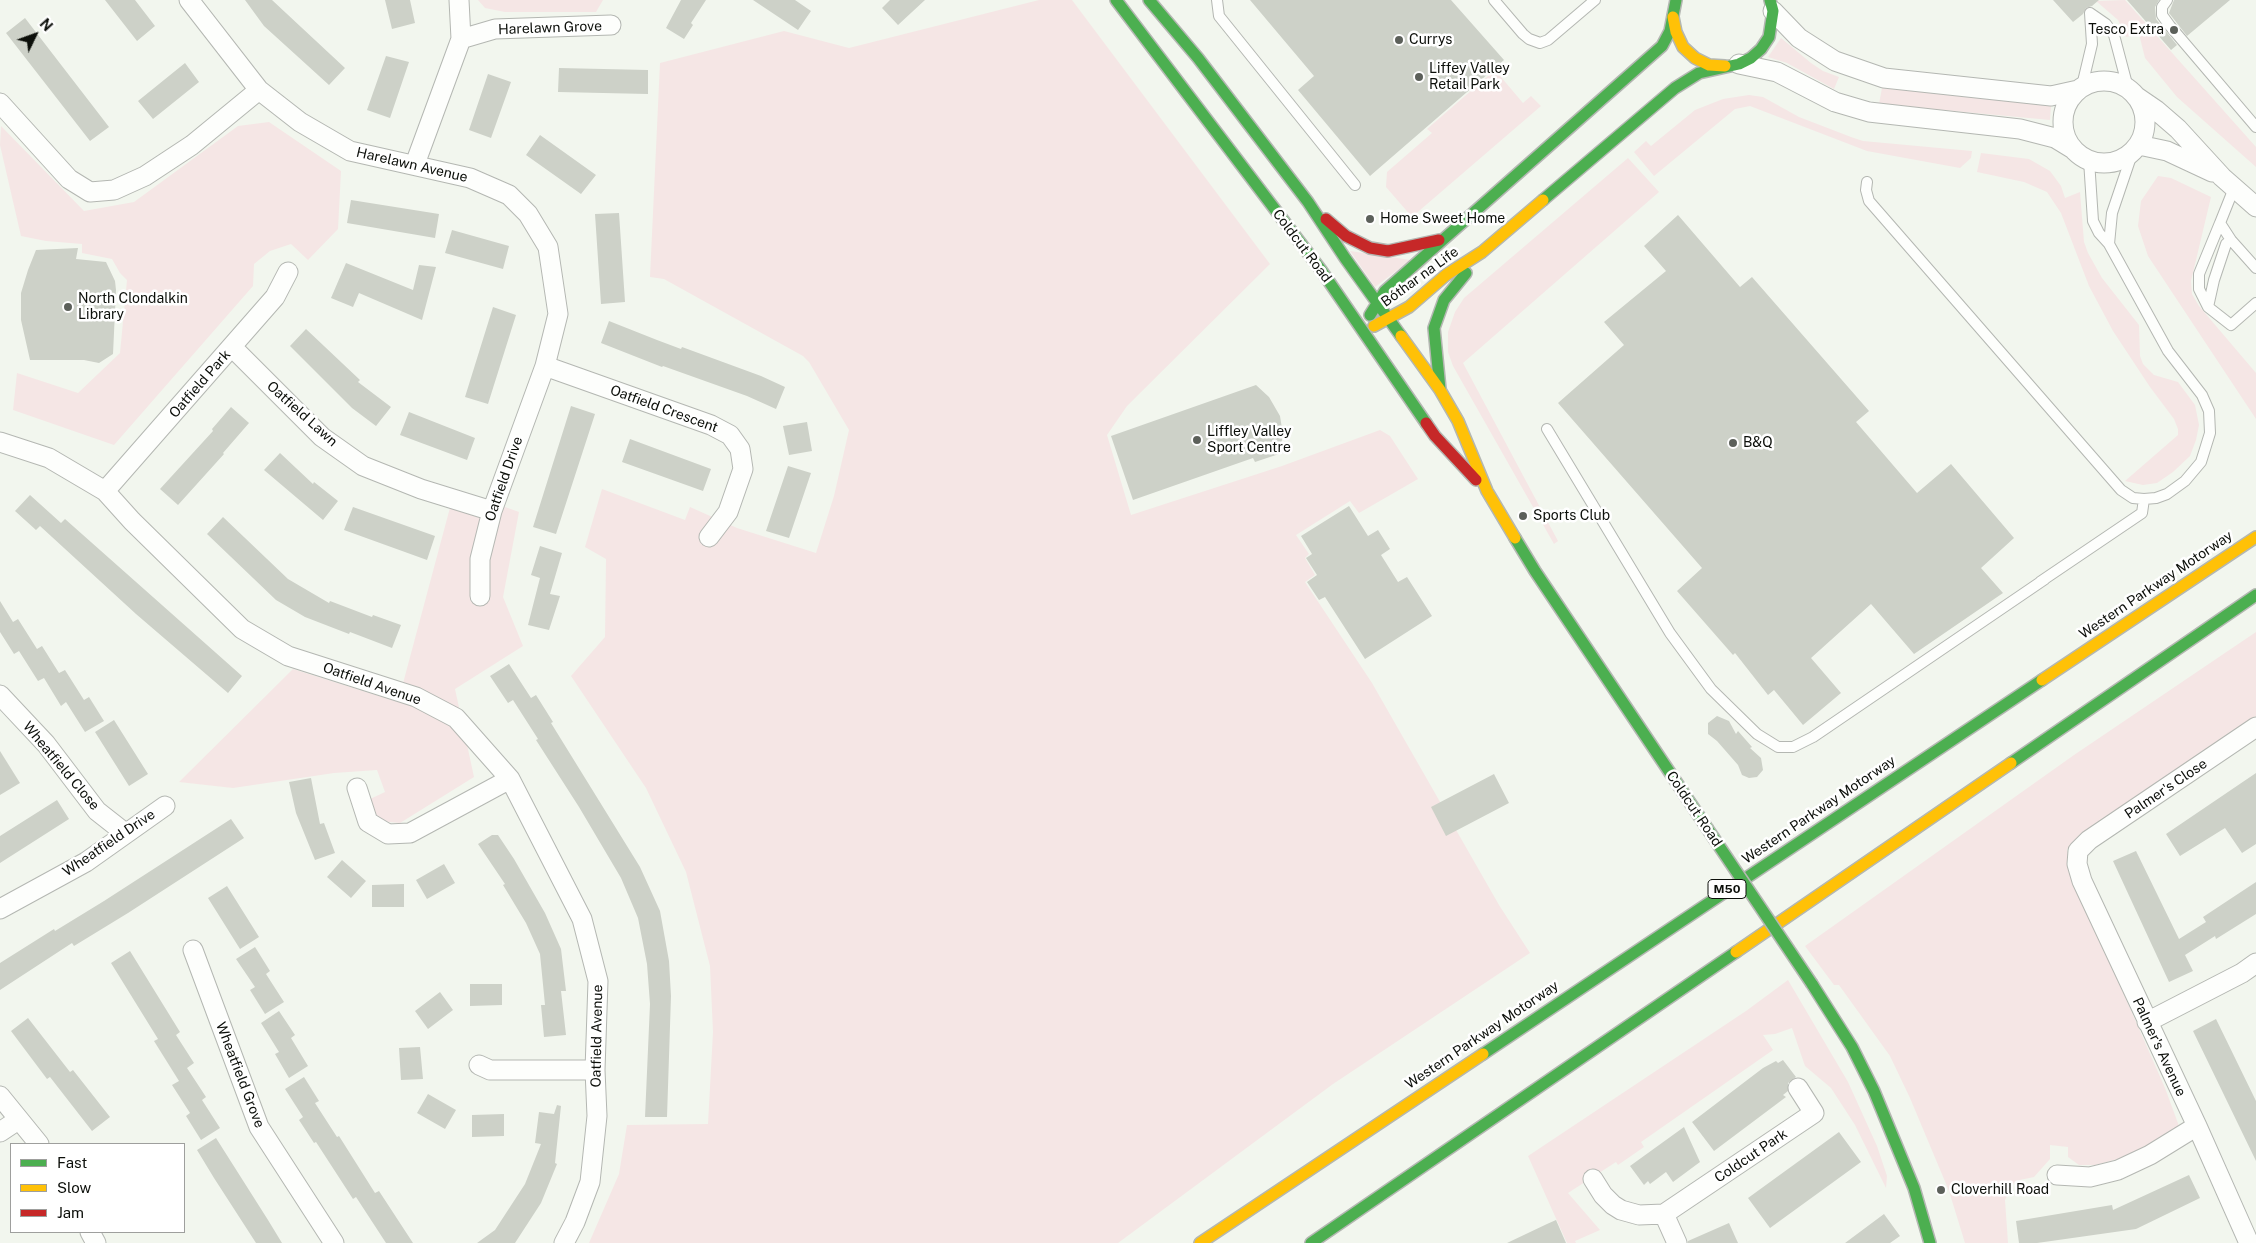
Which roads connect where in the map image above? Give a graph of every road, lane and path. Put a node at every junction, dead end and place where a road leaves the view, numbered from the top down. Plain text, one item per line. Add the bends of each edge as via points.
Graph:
1 (189, 0) edge
2 (459, 0) edge
3 (1116, 0) edge
4 (1149, 0) edge
5 (1217, 0) edge
6 (1494, 0) edge
7 (1596, 0) edge
8 (1676, 0) edge
9 (2167, 0) edge
10 (1771, 5) edge
11 (1673, 17) junction
12 (611, 25) dead end
13 (461, 39) junction
14 (1732, 65) junction
15 (2080, 88) junction
16 (259, 90) junction
17 (2132, 92) junction
18 (0, 103) edge
19 (2256, 127) edge
20 (2136, 148) junction
21 (2073, 149) junction
22 (2089, 160) junction
23 (415, 164) junction
24 (1867, 182) dead end
25 (2228, 182) junction
26 (1355, 185) dead end
27 (1308, 202) junction
28 (2256, 207) edge
29 (2220, 223) junction
30 (1442, 240) junction
31 (2231, 240) junction
32 (2109, 244) junction
33 (1482, 252) junction
34 (2256, 268) edge
35 (288, 272) dead end
36 (1376, 301) junction
37 (2256, 303) edge
38 (2208, 307) junction
39 (1390, 319) junction
40 (1364, 330) junction
41 (232, 348) junction
42 (545, 366) junction
43 (1440, 390) junction
44 (1547, 429) dead end
45 (0, 442) edge
46 (105, 491) junction
47 (1487, 491) junction
48 (2144, 499) junction
49 (492, 511) junction
50 (709, 537) dead end
51 (2256, 537) edge
52 (2046, 579) junction
53 (2032, 581) dead end
54 (2256, 595) edge
55 (480, 596) dead end
56 (0, 695) edge
57 (2256, 728) edge
58 (510, 778) junction
59 (357, 788) dead end
60 (165, 806) dead end
61 (125, 833) junction
62 (2078, 850) joint
63 (0, 909) edge
64 (193, 950) dead end
65 (2256, 963) edge
66 (2147, 1022) junction
67 (479, 1065) dead end
68 (595, 1070) junction
69 (1798, 1088) dead end
70 (0, 1096) edge
71 (18, 1120) junction
72 (2197, 1126) junction
73 (0, 1132) edge
74 (38, 1143) edge
75 (2057, 1175) dead end
76 (1593, 1179) dead end
77 (1914, 1188) junction
78 (1664, 1214) junction
79 (334, 1243) edge
80 (564, 1243) edge
81 (1200, 1243) edge
82 (1310, 1243) edge
83 (1677, 1243) edge
84 (1930, 1243) edge
85 (1944, 1243) edge
86 (2249, 1243) edge

1 - 16 street, Harelawn Avenue
2 - 13 street
3 - 40 main road, Coldcut Road
4 - 27 main road, Coldcut Road via 1198,58
5 - 26 lane via 1219,16
6 - 7 lane via 1522,34 1540,43
8 - 11 main road, Bóthar na Life
9 - 19 lane via 2162,15
10 - 14 main road, Bóthar na Life via 1769,37 1751,58
10 - 15 street via 1799,38 1834,61 1884,78 2051,96
11 - 14 main road, Bóthar na Life via 1683,47 1695,58 1709,64
11 - 30 main road, Bóthar na Life via 1662,46
12 - 13 street, Harelawn Grove via 495,29
13 - 23 street
14 - 21 street via 1777,72 1835,102 1869,112 2020,129 2055,138
14 - 33 main road, Bóthar na Life via 1699,73 1675,88
15 - 17 street via 2100,80 2114,82
15 - 17 lane via 2092,44 2090,13 2106,24 2114,35
15 - 21 street via 2064,112 2064,131
16 - 18 street via 192,145 145,176 114,190 90,192 69,179
16 - 23 street, Harelawn Avenue via 300,122 350,151
17 - 20 street via 2143,109 2145,122
17 - 25 street via 2178,129
20 - 22 street via 2112,162
20 - 25 street via 2167,151
20 - 32 lane via 2112,213
21 - 22 street
22 - 32 lane via 2093,221
23 - 42 street, Harelawn Avenue via 470,178 509,194 528,214 548,247 558,314
24 - 48 lane via 1869,201 2055,415 2121,490 2133,498
25 - 28 street
25 - 29 lane
27 - 30 main road via 1346,236 1370,248 1388,252
27 - 36 main road, Coldcut Road
29 - 31 lane
29 - 38 lane via 2199,274 2199,289
30 - 36 main road, Bóthar na Life
31 - 34 lane
31 - 38 lane via 2226,244
32 - 48 lane via 2168,350 2202,395 2210,419 2208,444 2194,473 2167,494
33 - 39 main road, Bóthar na Life via 1446,275
33 - 43 main road via 1444,300 1434,328
35 - 41 street, Oatfield Park via 276,297
36 - 39 main road, Coldcut Road
36 - 40 main road, Bóthar na Life
37 - 38 lane via 2231,325
39 - 40 main road, Bóthar na Life
39 - 43 main road, Coldcut Road
40 - 47 main road, Coldcut Road via 1435,436
41 - 46 street, Oatfield Park
41 - 49 street, Oatfield Lawn via 322,436 363,466
42 - 49 street, Oatfield Drive
42 - 50 street, Oatfield Crescent via 711,425 730,435 740,449 743,469 728,512
43 - 47 main road, Coldcut Road via 1458,421
44 - 52 lane via 1670,633 1711,689 1757,734 1778,747 1793,747 1813,737
45 - 46 street, Oatfield Avenue via 49,458
46 - 58 street, Oatfield Avenue via 138,528 242,629 288,656 416,697 456,718
47 - 77 main road, Coldcut Road, bridge via 1535,571 1852,1047
48 - 52 lane via 2142,513
49 - 55 street, Oatfield Drive via 480,559
51 - 81 main road, Western Parkway Motorway / M50
52 - 53 lane
54 - 82 main road
56 - 61 street, Wheatfield Close via 46,744 97,811
57 - 62 street, Palmer's Close
58 - 59 street via 410,833 388,834 368,822
58 - 68 street, Oatfield Avenue via 582,919 598,981
60 - 61 street, Wheatfield Drive
61 - 63 street, Wheatfield Drive via 86,862
62 - 66 street, Palmer's Avenue via 2077,864 2082,881
64 - 79 street, Wheatfield Grove via 259,1128
65 - 66 street
66 - 72 street, Palmer's Avenue
67 - 68 street via 490,1070
68 - 80 street, Oatfield Avenue via 597,1116 590,1182
69 - 78 street, Coldcut Park via 1814,1113
70 - 71 street
71 - 73 street
71 - 74 street
72 - 75 street via 2118,1170 2090,1177
72 - 86 street, Palmer's Avenue
76 - 78 street via 1603,1195 1621,1210 1639,1215
77 - 84 main road, Coldcut Road
77 - 85 street, Coldcut Road
78 - 83 street

